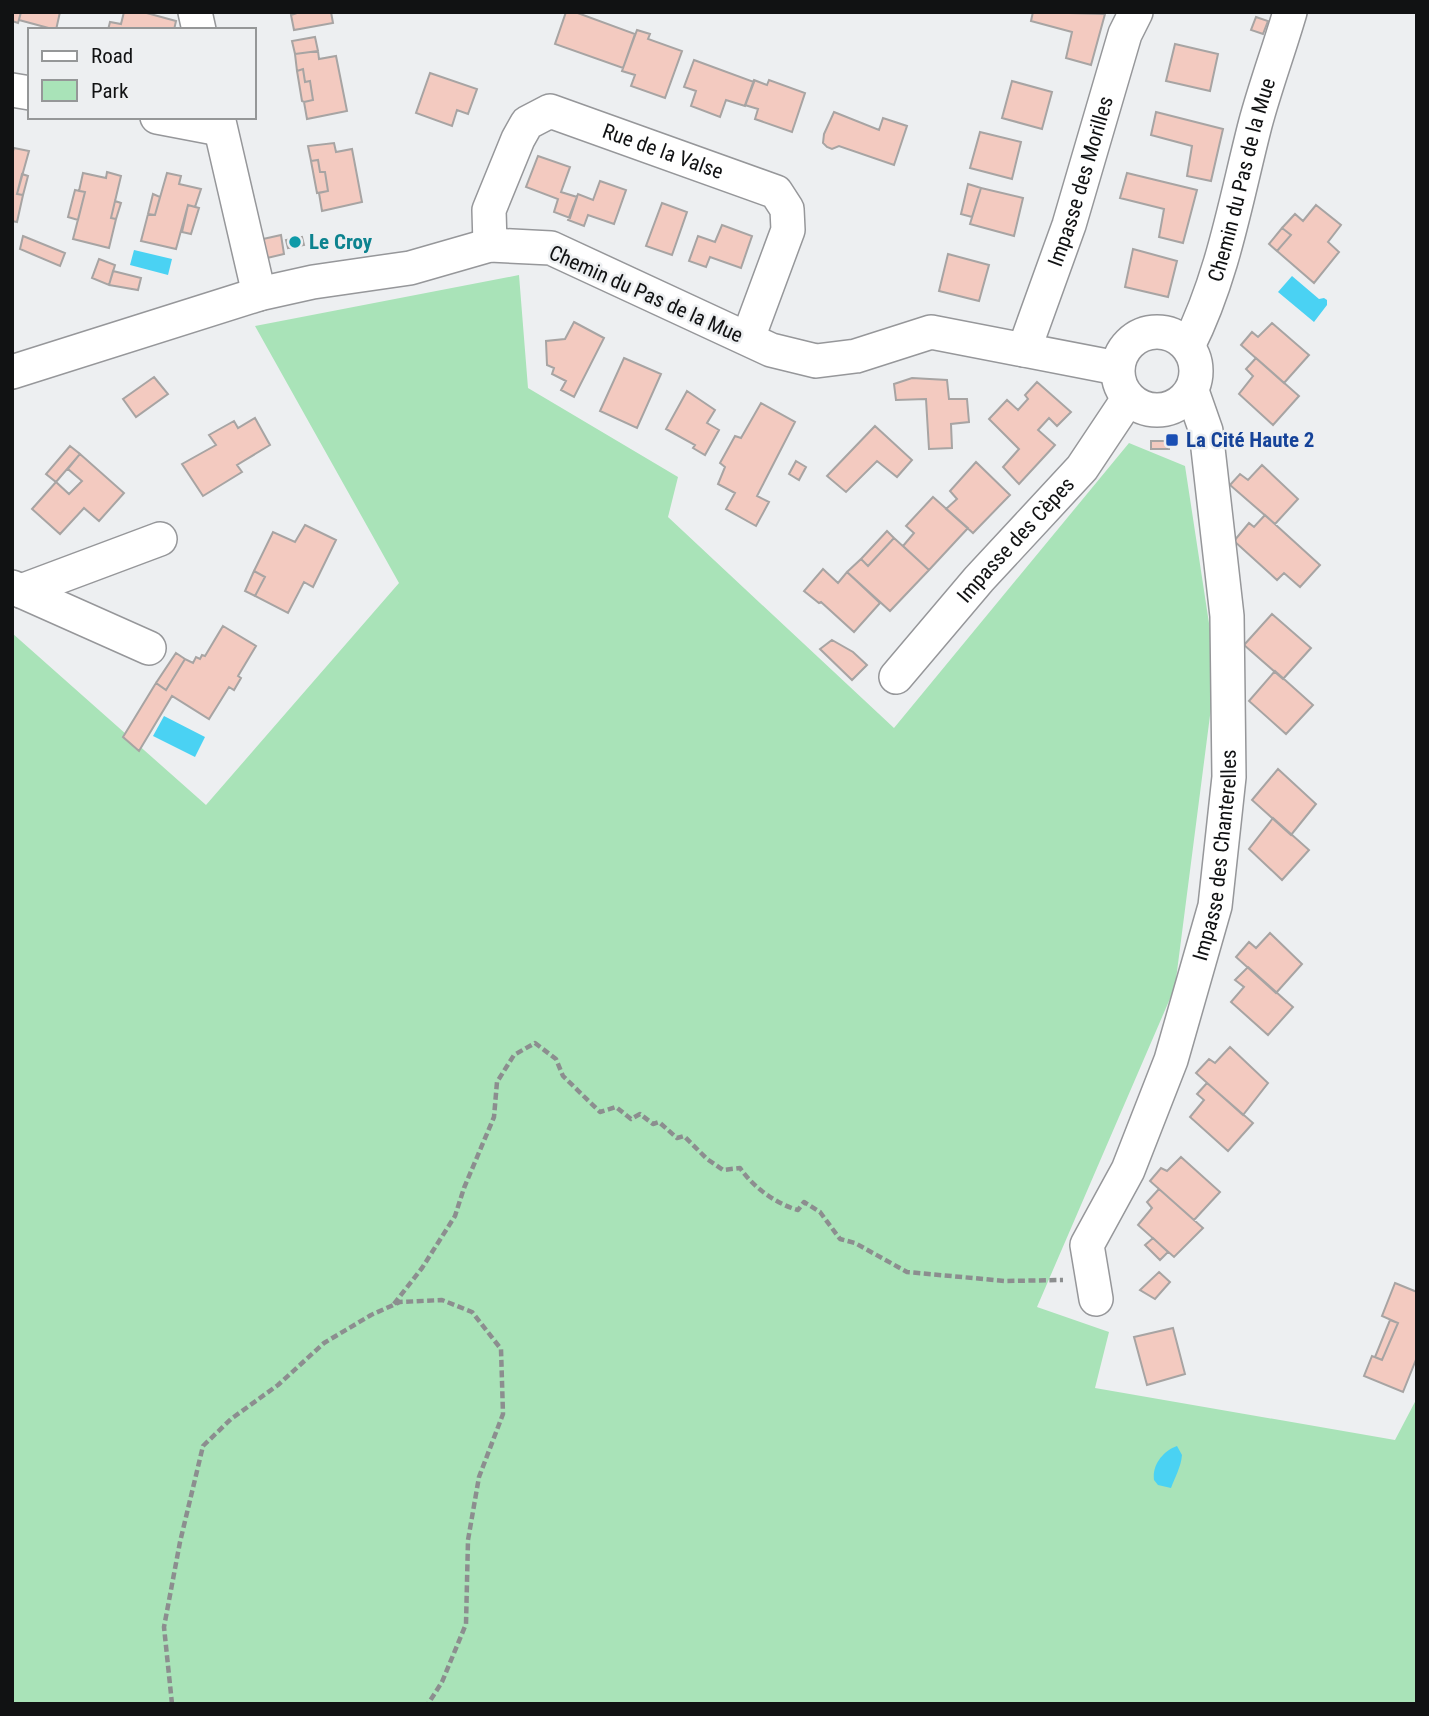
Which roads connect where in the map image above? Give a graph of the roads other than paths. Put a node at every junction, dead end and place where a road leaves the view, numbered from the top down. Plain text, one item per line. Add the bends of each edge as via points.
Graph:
1 (1136, 12) edge
2 (1290, 12) edge
3 (178, 119) edge
4 (219, 123) edge
5 (490, 245) junction
6 (259, 294) junction
7 (748, 338) junction
8 (1188, 346) junction
9 (1024, 350) junction
10 (1117, 368) junction
11 (12, 372) edge
12 (1192, 391) junction
13 (1128, 399) junction
14 (160, 539) dead end
15 (16, 589) edge
16 (149, 648) dead end
17 (896, 677) dead end
18 (1094, 1287) road end

1 - 9 street, Impasse des Morilles via 1125,34 1069,225
2 - 8 street, Chemin du Pas de la Mue via 1219,269
3 - 4 street
4 - 6 street
5 - 6 street, Chemin du Pas de la Mue via 410,268
5 - 7 street, Chemin du Pas de la Mue via 551,248
5 - 7 street, Rue de la Valse via 489,210 518,139 527,123 550,111 776,192 787,209 788,230
6 - 11 street, Chemin du Pas de la Mue
7 - 9 street, Chemin du Pas de la Mue via 771,350 816,361 856,356 931,332
8 - 10 street via 1176,335 1155,331 1135,337 1120,355
8 - 12 street via 1197,366
9 - 10 street, Chemin du Pas de la Mue
10 - 13 street via 1120,387
12 - 13 street via 1179,404 1149,411
12 - 18 street, Impasse des Chanterelles via 1206,430 1227,616 1229,776 1215,906 1171,1060 1128,1170 1087,1245
13 - 17 street, Impasse des Cèpes via 1082,468
14 - 15 street
15 - 16 street

